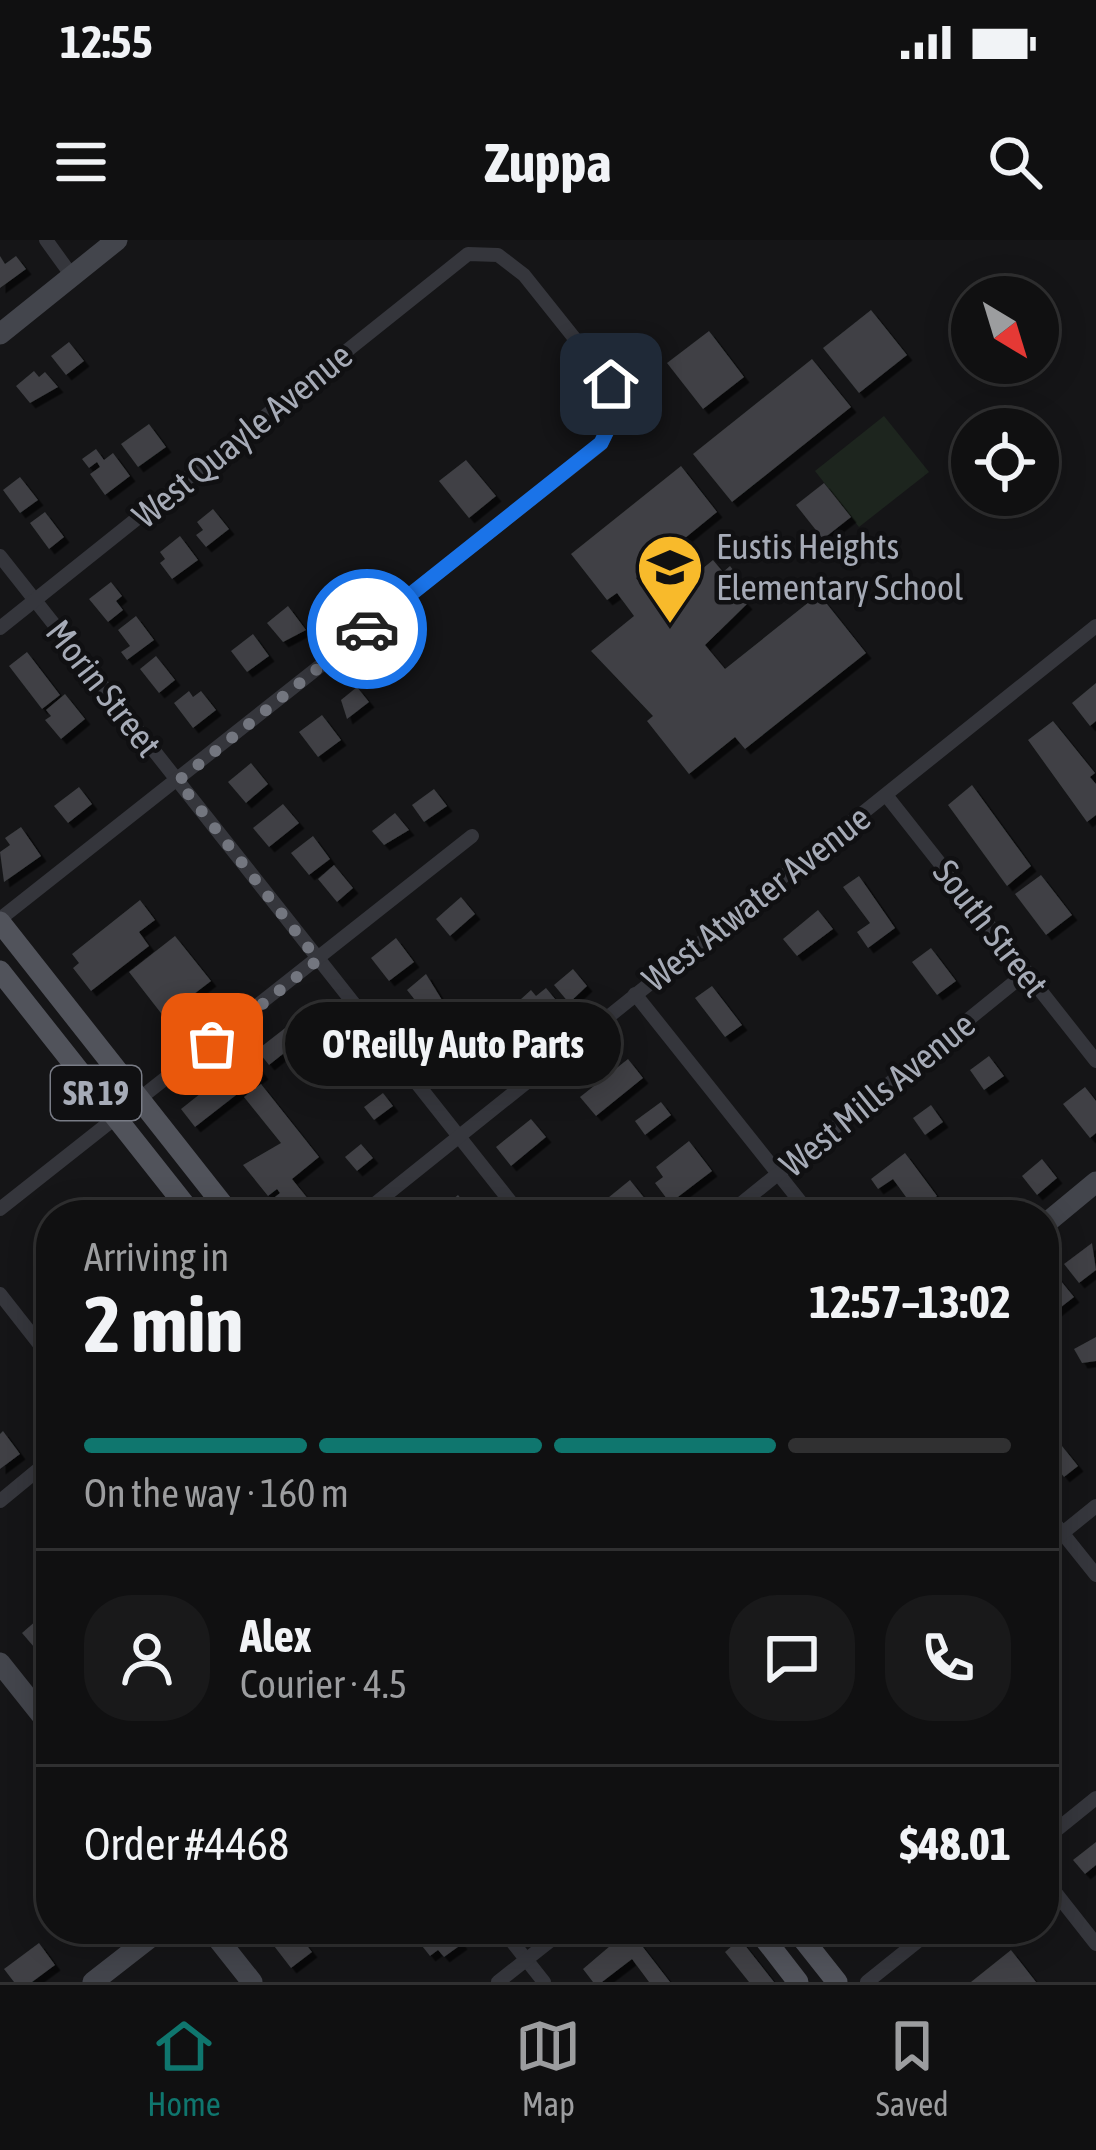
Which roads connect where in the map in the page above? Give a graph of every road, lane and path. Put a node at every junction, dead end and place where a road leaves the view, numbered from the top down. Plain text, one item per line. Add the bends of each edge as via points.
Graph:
1 (46, 240) edge
2 (117, 240) edge
3 (72, 277) junction
4 (0, 334) edge
5 (0, 556) edge
6 (34, 600) junction
7 (1096, 626) edge
8 (0, 628) edge
9 (178, 781) junction
10 (886, 795) junction
11 (472, 836) dead end
12 (0, 921) edge
13 (318, 960) junction
14 (0, 971) edge
15 (1027, 972) junction
16 (635, 994) junction
17 (1096, 1061) edge
18 (140, 1100) junction
19 (117, 1119) junction
20 (458, 1136) junction
21 (778, 1174) junction
22 (1096, 1182) edge
23 (181, 1200) edge
24 (219, 1200) edge
25 (379, 1200) edge
26 (509, 1200) edge
27 (746, 1200) edge
28 (799, 1200) edge
29 (0, 1209) edge
30 (1059, 1213) edge
31 (0, 1294) edge
32 (36, 1340) edge
33 (36, 1472) edge
34 (0, 1501) edge
35 (1096, 1506) edge
36 (1059, 1528) edge
37 (1063, 1533) junction
38 (1059, 1536) edge
39 (1096, 1575) edge
40 (0, 1663) edge
41 (36, 1708) edge
42 (1096, 1798) edge
43 (1059, 1828) edge
44 (1059, 1897) edge
45 (142, 1944) edge
46 (222, 1944) edge
47 (514, 1944) edge
48 (546, 1944) edge
49 (769, 1944) edge
50 (807, 1944) edge
51 (914, 1944) edge
52 (1096, 1945) edge
53 (526, 1960) junction
54 (93, 1982) edge
55 (252, 1982) edge
56 (498, 1982) edge
57 (544, 1982) edge
58 (798, 1982) edge
59 (837, 1982) edge
60 (867, 1982) edge

1 - 3 street
2 - 3 street
3 - 4 street
5 - 6 street, Morin Street
6 - 8 street, West Quayle Avenue
6 - 9 street, Morin Street
6 - 9 street, West Quayle Avenue via 468,254 487,251 510,262 611,384 616,412 593,449
7 - 10 street, West Atwater Avenue
9 - 12 street
9 - 13 street, Morin Street
10 - 15 street, South Street
10 - 16 street, West Atwater Avenue
11 - 13 street
12 - 18 main road, SR 19
13 - 18 street
13 - 20 street, Morin Street
14 - 19 main road, SR 19
15 - 17 street, South Street
15 - 21 street, West Mills Avenue
16 - 20 street, West Atwater Avenue
16 - 21 street
18 - 19 street
18 - 24 main road, SR 19
19 - 23 main road, SR 19
19 - 29 street
20 - 25 street, West Atwater Avenue
20 - 26 street, Morin Street
21 - 27 street, West Mills Avenue
21 - 28 street
22 - 30 street
31 - 32 street
33 - 34 street
35 - 37 street
36 - 37 street
37 - 38 street
37 - 39 street
40 - 41 street
42 - 43 street
44 - 52 street
45 - 54 street
46 - 55 street
47 - 53 street
48 - 53 street
49 - 58 main road
50 - 59 main road
51 - 60 street
53 - 56 street
53 - 57 street

